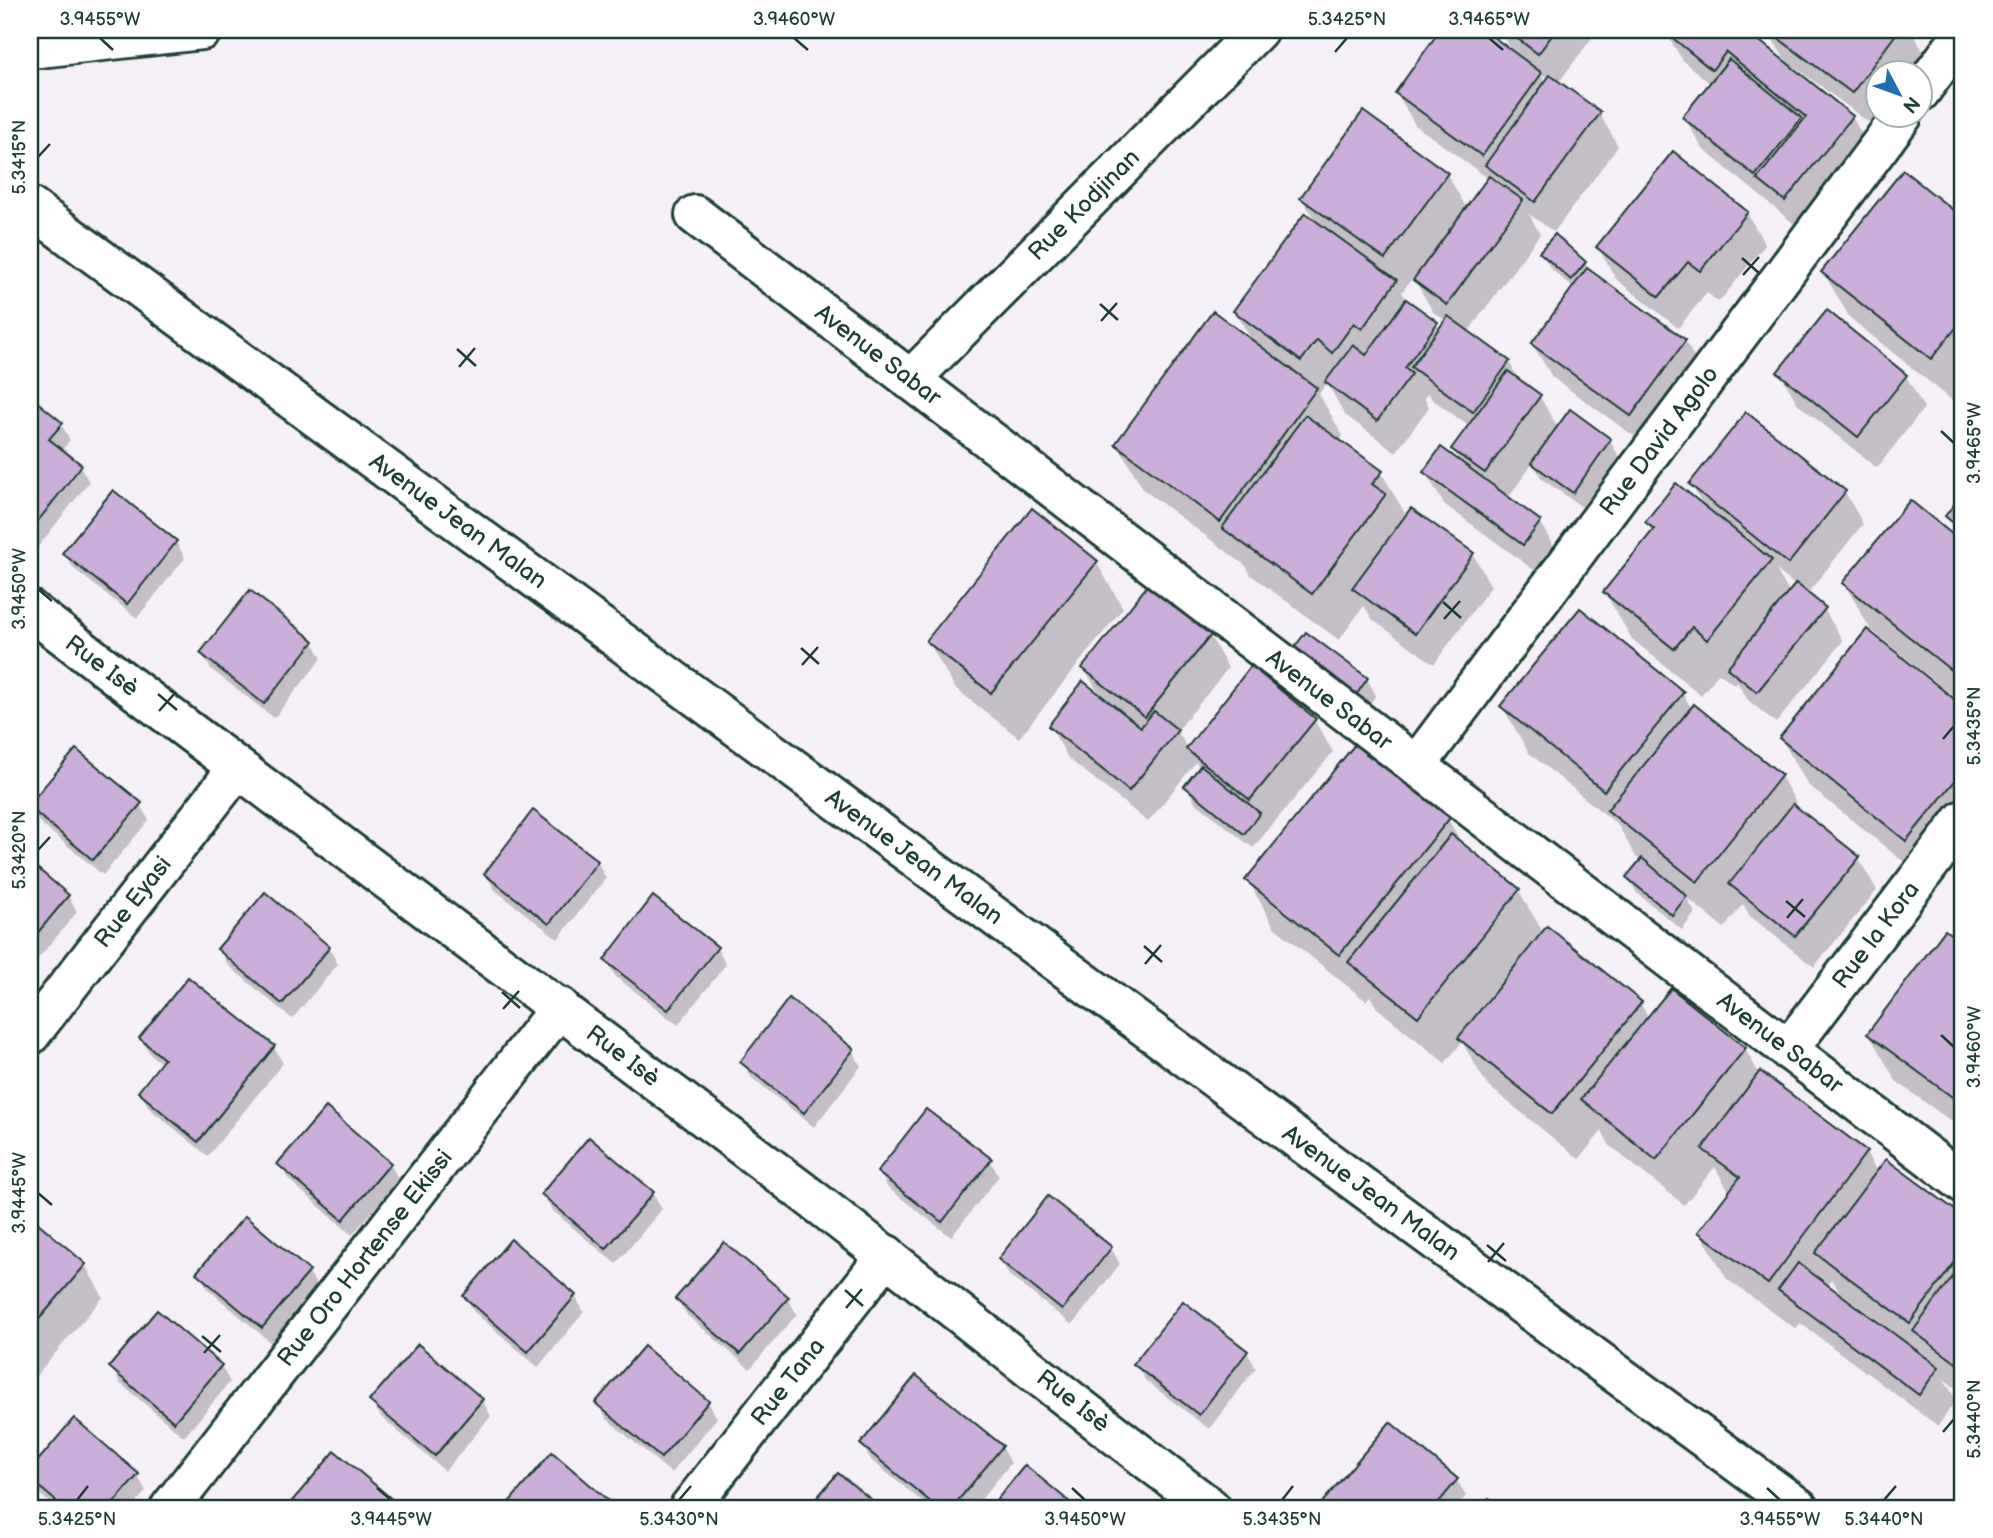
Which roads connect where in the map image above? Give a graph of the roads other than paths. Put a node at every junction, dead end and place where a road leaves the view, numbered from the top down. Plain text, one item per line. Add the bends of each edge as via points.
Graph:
1 (202, 30) edge
2 (1258, 30) edge
3 (1963, 34) edge
4 (30, 49) edge
5 (1934, 73) edge
6 (1892, 130) edge
7 (30, 207) edge
8 (695, 215) dead end
9 (910, 380) junction
10 (30, 610) edge
11 (1416, 766) junction
12 (237, 769) junction
13 (1963, 820) edge
14 (560, 1007) junction
15 (30, 1035) edge
16 (1788, 1050) junction
17 (1963, 1183) edge
18 (887, 1255) junction
19 (1201, 1505) edge
20 (170, 1508) edge
21 (690, 1508) edge
22 (1799, 1508) edge

1 - 4 street
2 - 9 street, Rue Kodjinan
3 - 5 street
6 - 11 street, Rue David Agolo
7 - 22 street, Avenue Jean Malan
8 - 9 street, Avenue Sabar
9 - 11 street, Avenue Sabar
10 - 12 street, Rue Isè
11 - 16 street, Avenue Sabar
12 - 14 street, Rue Isè
12 - 15 street, Rue Eyasi
13 - 16 street, Rue la Kora
14 - 18 street, Rue Isè
14 - 20 street, Rue Oro Hortense Ekissi
16 - 17 street, Avenue Sabar
18 - 19 street, Rue Isè
18 - 21 street, Rue Tana

